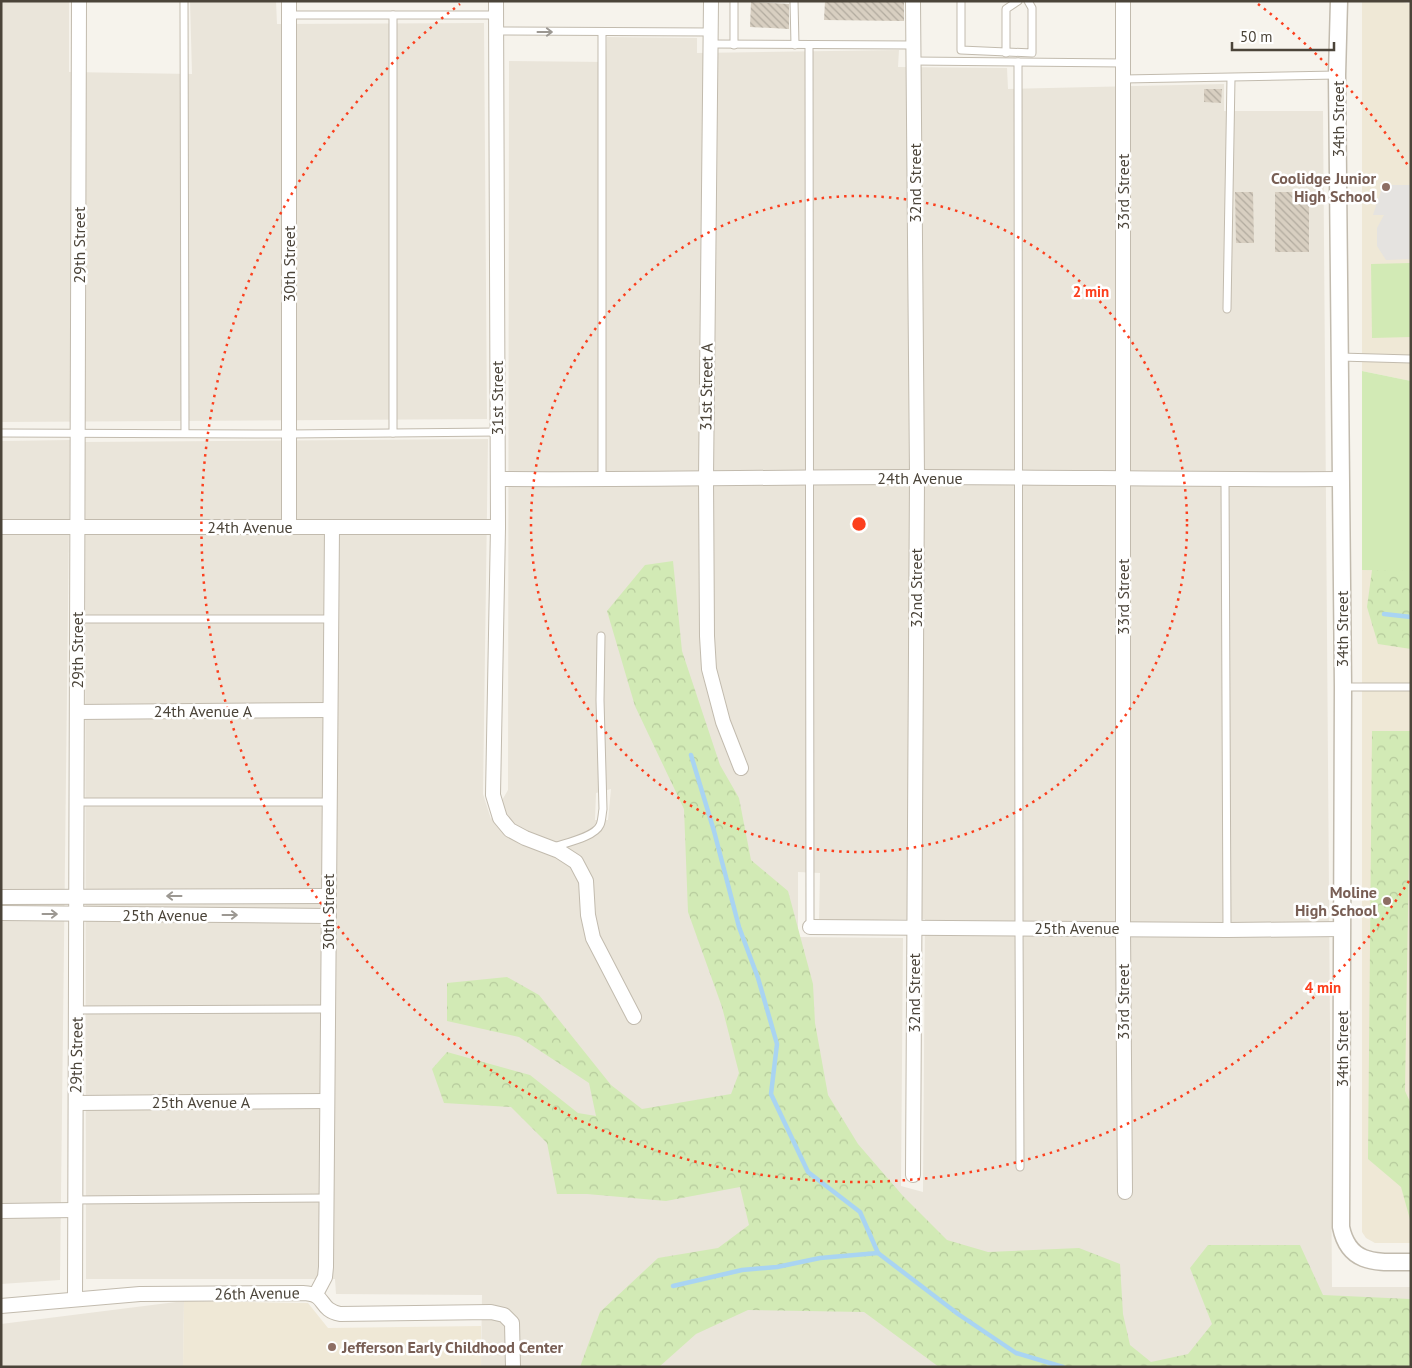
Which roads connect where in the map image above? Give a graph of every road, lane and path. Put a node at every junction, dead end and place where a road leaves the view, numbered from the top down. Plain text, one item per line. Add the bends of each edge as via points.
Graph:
1 (80, 1) edge
2 (184, 1) edge
3 (711, 1) edge
4 (734, 1) edge
5 (794, 1) edge
6 (913, 1) edge
7 (961, 1) edge
8 (1018, 1) edge
9 (1028, 1) edge
10 (1123, 1) edge
11 (1339, 1) edge
12 (289, 8) edge
13 (496, 8) edge
14 (393, 15) junction
15 (496, 32) junction
16 (602, 32) junction
17 (710, 38) junction
18 (734, 45) junction
19 (795, 45) junction
20 (809, 45) junction
21 (913, 45) junction
22 (1006, 53) junction
23 (914, 61) junction
24 (1018, 62) junction
25 (1124, 63) junction
26 (1338, 75) junction
27 (1231, 78) junction
28 (1124, 80) junction
29 (1227, 309) dead end
30 (1340, 357) junction
31 (1411, 359) edge
32 (497, 432) junction
33 (1, 433) edge
34 (78, 433) junction
35 (185, 433) junction
36 (394, 433) junction
37 (289, 434) junction
38 (917, 477) junction
39 (706, 478) junction
40 (810, 478) junction
41 (1020, 478) junction
42 (498, 479) junction
43 (1123, 479) junction
44 (1341, 479) junction
45 (602, 480) junction
46 (1225, 480) junction
47 (77, 526) junction
48 (289, 526) junction
49 (1, 527) edge
50 (332, 527) junction
51 (498, 527) junction
52 (77, 619) junction
53 (330, 619) junction
54 (601, 636) dead end
55 (1343, 687) junction
56 (1411, 687) edge
57 (329, 710) junction
58 (77, 712) junction
59 (741, 768) dead end
60 (77, 802) junction
61 (329, 802) junction
62 (551, 848) junction
63 (76, 896) junction
64 (328, 896) junction
65 (1, 897) edge
66 (1, 913) edge
67 (76, 914) junction
68 (328, 916) junction
69 (810, 927) joint
70 (914, 927) junction
71 (1018, 928) junction
72 (1123, 929) junction
73 (1343, 929) junction
74 (1227, 930) junction
75 (328, 1009) junction
76 (76, 1010) junction
77 (634, 1017) dead end
78 (326, 1101) junction
79 (76, 1103) junction
80 (1020, 1167) dead end
81 (913, 1175) dead end
82 (1125, 1192) dead end
83 (326, 1198) junction
84 (75, 1205) junction
85 (1, 1211) edge
86 (1411, 1262) edge
87 (316, 1294) junction
88 (75, 1300) junction
89 (1, 1306) edge
90 (513, 1367) edge

1 - 34 street, 29th Street
2 - 35 lane
3 - 17 street, 31st Street A
4 - 18 lane
5 - 19 lane
6 - 21 street, 32nd Street
7 - 22 lane via 961,50
8 - 22 lane via 1006,9
9 - 22 lane via 1032,8 1032,53
10 - 25 street, 33rd Street
11 - 26 street, 34th Street
12 - 14 lane
12 - 37 street, 30th Street
13 - 14 lane
13 - 15 street, 31st Street
14 - 36 lane
15 -> 16 lane
15 - 32 street, 31st Street
16 - 17 lane
16 - 45 lane
17 - 18 lane
17 - 39 street, 31st Street A
18 - 19 lane
19 - 20 lane
20 - 21 lane
20 - 40 lane
21 - 23 street, 32nd Street
23 - 24 lane
23 - 38 street, 32nd Street
24 - 25 lane
24 - 41 lane
25 - 28 street, 33rd Street
26 - 27 lane
26 - 30 street, 34th Street
27 - 28 lane
27 - 29 lane
28 - 43 street, 33rd Street
30 - 31 lane
30 - 44 street, 34th Street
32 - 36 lane
32 - 42 street, 31st Street
33 - 34 lane
34 - 35 lane
34 - 47 street, 29th Street
35 - 37 lane
36 - 37 lane
37 - 48 street, 30th Street
38 - 40 street, 24th Avenue
38 - 41 street, 24th Avenue
38 - 70 street, 32nd Street
39 - 40 street, 24th Avenue
39 - 45 street, 24th Avenue
39 - 59 street, 31st Street A via 709,669 723,722
40 - 69 lane
41 - 43 street, 24th Avenue
41 - 71 lane
42 - 45 street, 24th Avenue
42 - 51 street, 31st Street
43 - 46 street, 24th Avenue
43 - 72 street, 33rd Street
44 - 46 street, 24th Avenue
44 - 55 street, 34th Street
46 - 74 lane
47 - 48 street, 24th Avenue
47 - 49 street, 24th Avenue
47 - 52 street, 29th Street
48 - 50 street, 24th Avenue
50 - 51 street, 24th Avenue
50 - 53 street, 30th Street
51 - 62 street, 31st Street via 493,795 500,818 510,830
52 - 53 lane
52 - 58 street, 29th Street
53 - 57 street, 30th Street
54 - 62 lane via 603,810 600,826 585,837
55 - 56 lane
55 - 73 street, 34th Street
57 - 58 street, 24th Avenue A
57 - 61 street, 30th Street
58 - 60 street, 29th Street
60 - 61 lane
60 - 63 street, 29th Street
61 - 64 street, 30th Street
62 - 77 street, 31st Street via 576,862 586,881 593,938
64 -> 63 street, 25th Avenue
63 - 65 street, 25th Avenue
63 - 67 street, 29th Street
64 - 68 street, 30th Street
66 -> 67 street, 25th Avenue
67 -> 68 street, 25th Avenue
67 - 76 street, 29th Street
68 - 75 street, 30th Street
69 - 70 street, 25th Avenue
70 - 71 street, 25th Avenue
70 - 81 street, 32nd Street
71 - 72 street, 25th Avenue
71 - 80 lane
72 - 74 street, 25th Avenue
72 - 82 street, 33rd Street
73 - 74 street, 25th Avenue
73 - 86 street, 34th Street via 1341,1227 1349,1248 1364,1258
75 - 76 lane
75 - 78 street, 30th Street
76 - 79 street, 29th Street
78 - 79 street, 25th Avenue A
78 - 83 street, 30th Street
79 - 84 street, 29th Street
83 - 84 lane
83 - 87 street, 30th Street via 325,1277
84 - 85 street
84 - 88 street, 29th Street
87 - 88 street, 26th Avenue via 148,1294
87 - 90 street, 26th Avenue via 327,1310 340,1314 491,1312 504,1315 512,1323
88 - 89 street, 26th Avenue

